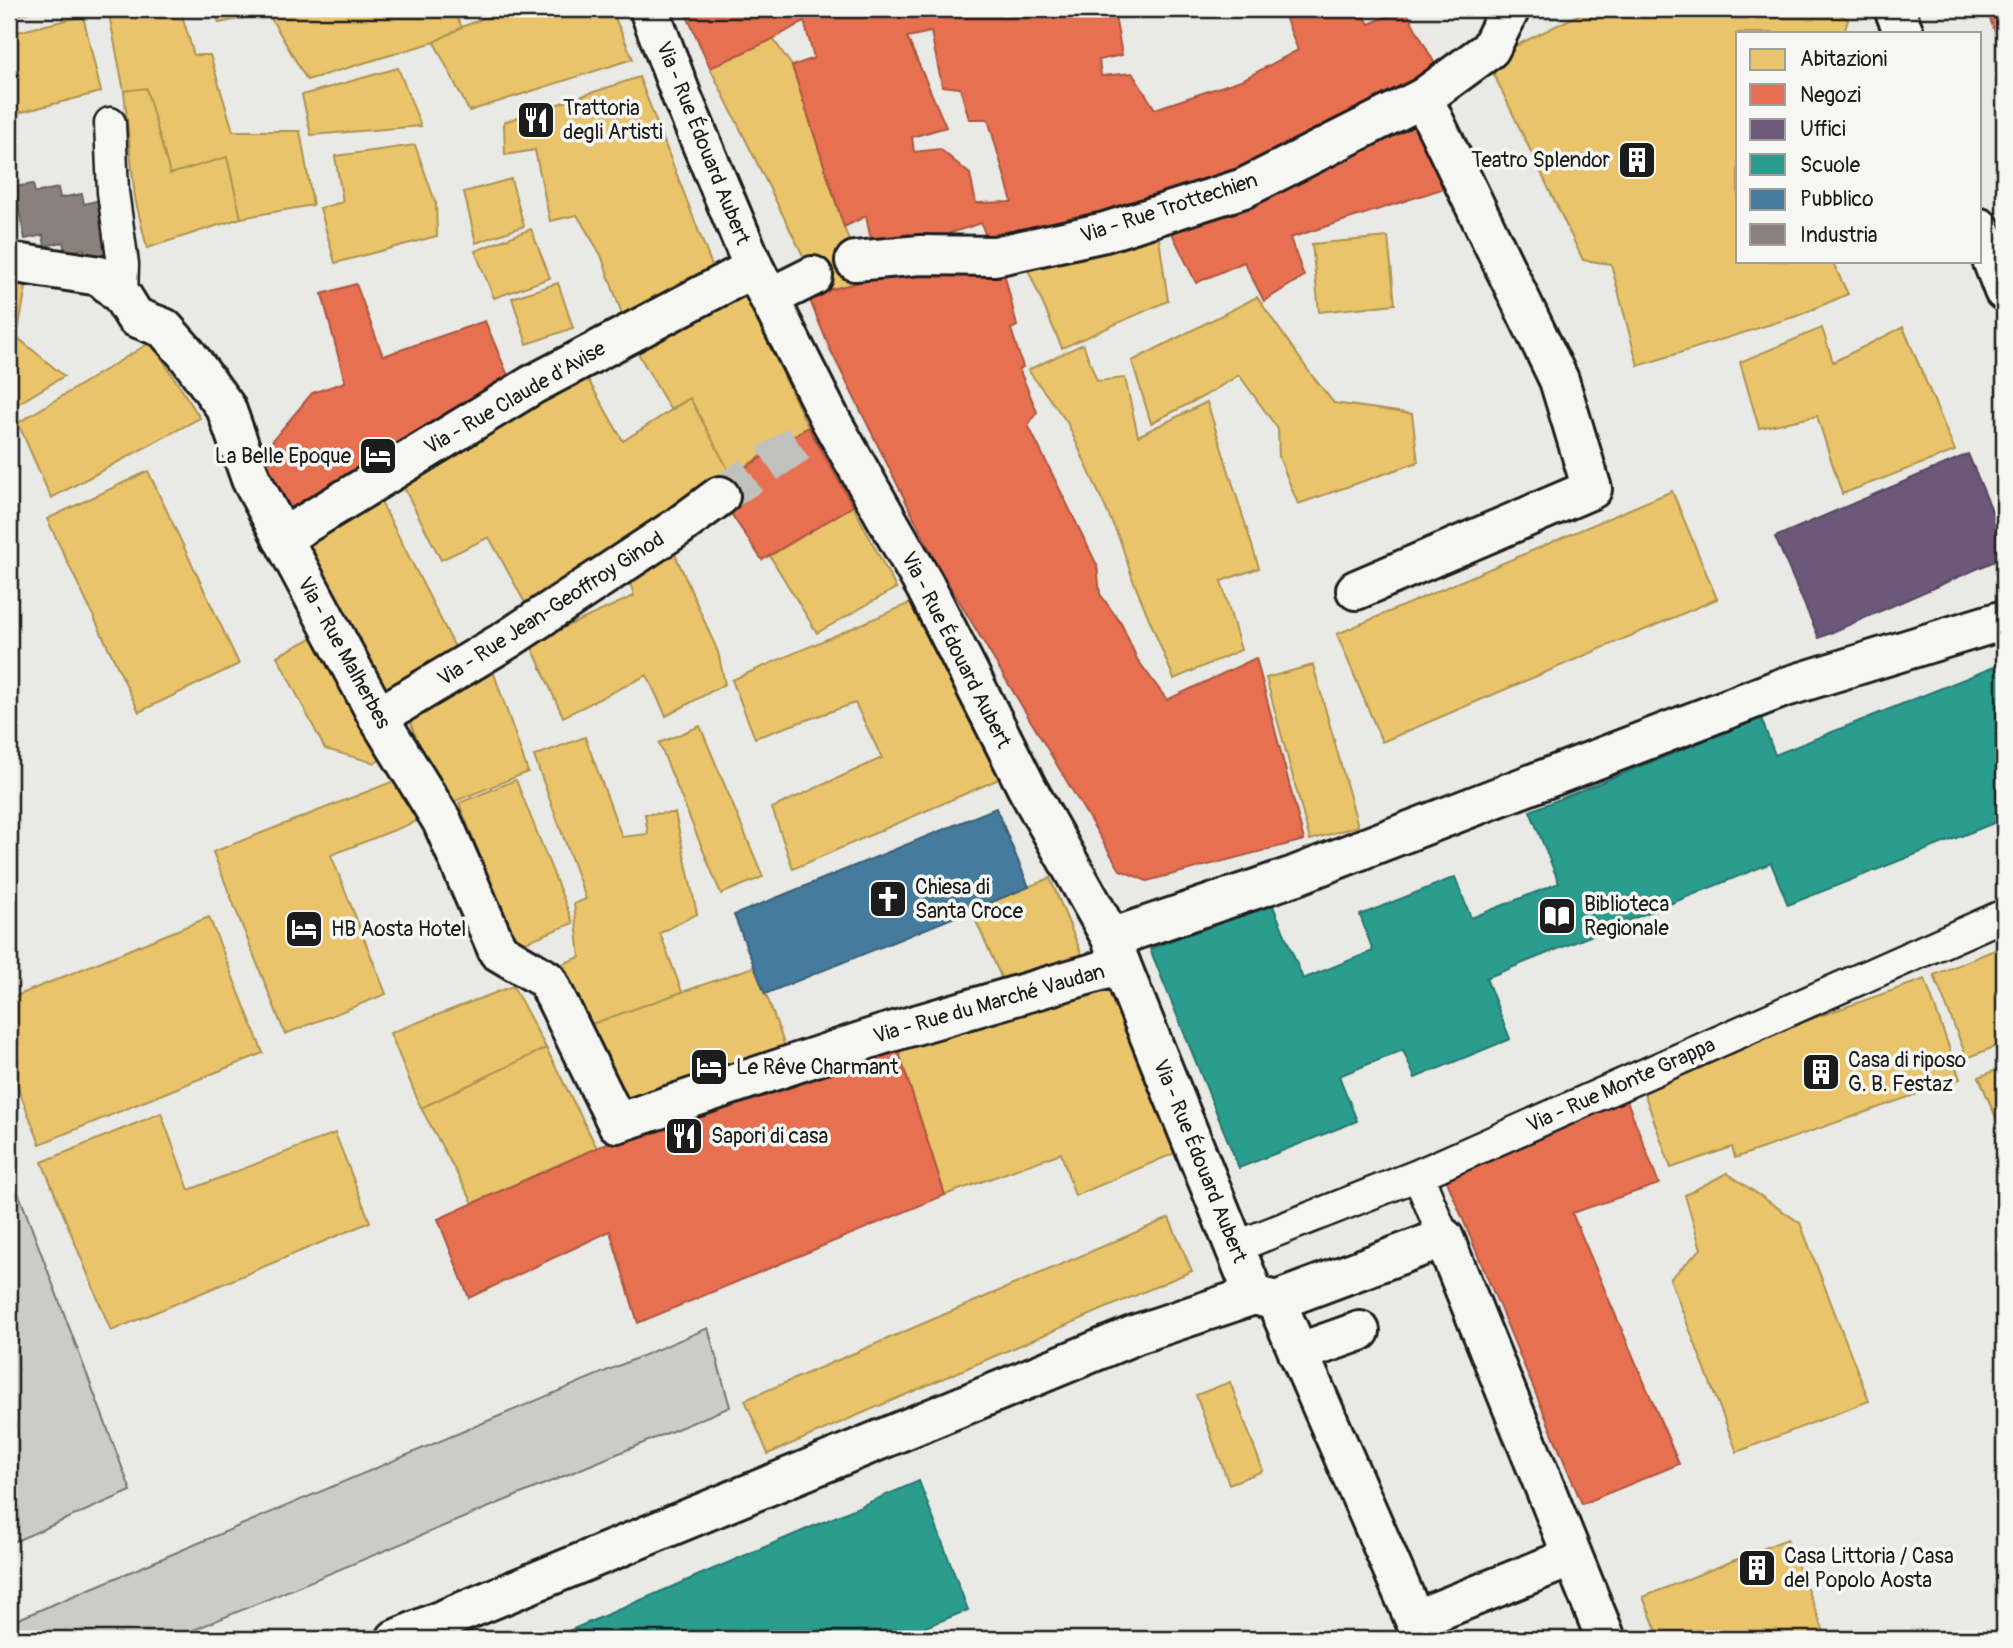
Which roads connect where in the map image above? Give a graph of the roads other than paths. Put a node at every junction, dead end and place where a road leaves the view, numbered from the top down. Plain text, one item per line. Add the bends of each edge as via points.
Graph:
1 (649, 9) edge
2 (1510, 9) edge
3 (1894, 9) edge
4 (1904, 32) edge
5 (1423, 99) junction
6 (110, 123) dead end
7 (1982, 233) edge
8 (855, 261) dead end
9 (9, 262) edge
10 (813, 276) dead end
11 (761, 283) junction
12 (2004, 291) edge
13 (122, 296) junction
14 (720, 496) tunnel mouth
15 (282, 538) junction
16 (1356, 590) dead end
17 (2004, 620) edge
18 (378, 717) junction
19 (2004, 915) edge
20 (1116, 952) junction
21 (617, 1123) joint
22 (1418, 1175) junction
23 (1444, 1238) junction
24 (1233, 1248) junction
25 (1265, 1298) junction
26 (1360, 1331) dead end
27 (1298, 1353) junction
28 (1572, 1557) junction
29 (1419, 1630) edge
30 (396, 1639) edge
31 (1606, 1639) edge

1 - 11 street, Via - Rue Édouard Aubert
2 - 5 street, Via - Rue Trottechien via 1490,49
3 - 4 street
5 - 8 street, Via - Rue Trottechien via 1244,188 1105,232 995,256 920,255
5 - 16 street via 1559,380 1592,489
6 - 13 lane
7 - 12 street
9 - 13 street, Via - Rue Malherbes via 100,276
10 - 11 street, Via - Rue Claude d'Avise
11 - 15 street, Via - Rue Claude d'Avise via 532,385
11 - 20 street, Via - Rue Édouard Aubert via 821,426 925,586
13 - 15 street, Via - Rue Malherbes via 135,317 164,328 226,408 251,479
14 - 18 street, Via - Rue Jean-Geoffroy Ginod via 508,639
15 - 18 street, Via - Rue Malherbes
17 - 20 street, Via - Rue du Marché Vaudan via 1782,688 1294,876
18 - 21 street, Via - Rue Malherbes via 442,821 457,875 498,951 547,980
19 - 22 lane, Via - Rue Monte Grappa
20 - 21 street, Via - Rue du Marché Vaudan
20 - 24 street, Via - Rue Édouard Aubert
22 - 23 lane
22 - 24 lane, Via - Rue Monte Grappa
23 - 25 street
23 - 28 street
24 - 25 street, Via - Rue Édouard Aubert
25 - 27 street, Via - Rue Édouard Aubert
25 - 30 street via 1137,1334
26 - 27 street
27 - 29 street, Via - Rue Édouard Aubert
28 - 29 street
28 - 31 street

